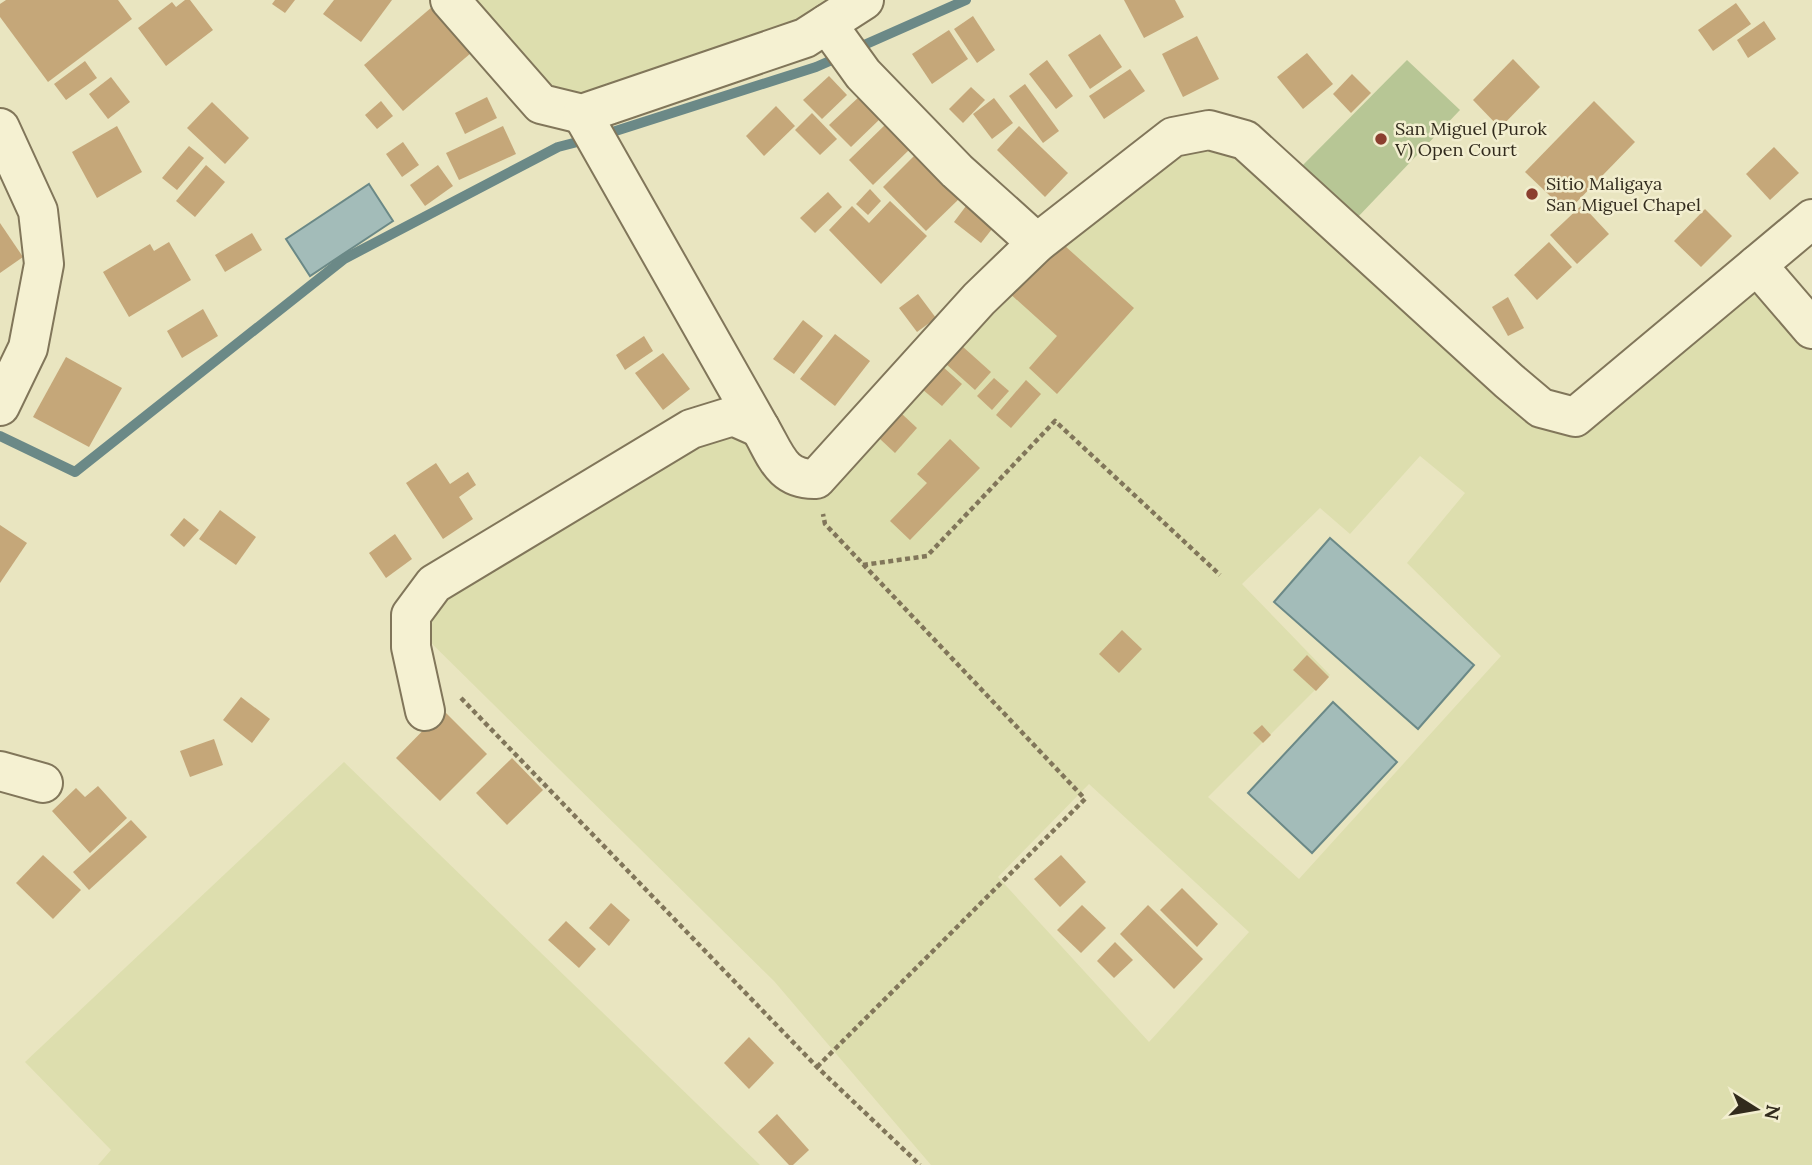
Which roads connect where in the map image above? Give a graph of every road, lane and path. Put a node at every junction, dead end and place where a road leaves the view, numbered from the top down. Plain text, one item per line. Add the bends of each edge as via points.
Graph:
1 (450, 0) edge
2 (864, 0) edge
3 (845, 47) junction
4 (582, 114) junction
5 (0, 128) edge
6 (1812, 219) edge
7 (1037, 243) junction
8 (1757, 265) junction
9 (1812, 329) edge
10 (0, 406) edge
11 (760, 428) junction
12 (816, 479) junction
13 (862, 565) junction
14 (1220, 575) dead end
15 (460, 697) dead end
16 (425, 711) dead end
17 (0, 771) edge
18 (43, 783) dead end
19 (817, 1067) junction
20 (920, 1165) edge

1 - 4 street via 541,104
2 - 3 street
3 - 4 street via 805,38
3 - 7 street via 957,171
4 - 11 street
5 - 10 street via 38,211 44,264 28,348
6 - 8 street
7 - 8 street via 1173,136 1209,130 1245,140 1509,382 1541,408 1575,417
7 - 12 street via 979,299
8 - 9 street
11 - 12 street via 786,472
11 - 16 street via 733,416 691,429 434,584 411,615 411,647
12 - 13 path via 825,524
13 - 14 path via 927,556 1055,421
13 - 19 path via 1085,799
15 - 19 path
17 - 18 street
19 - 20 path

